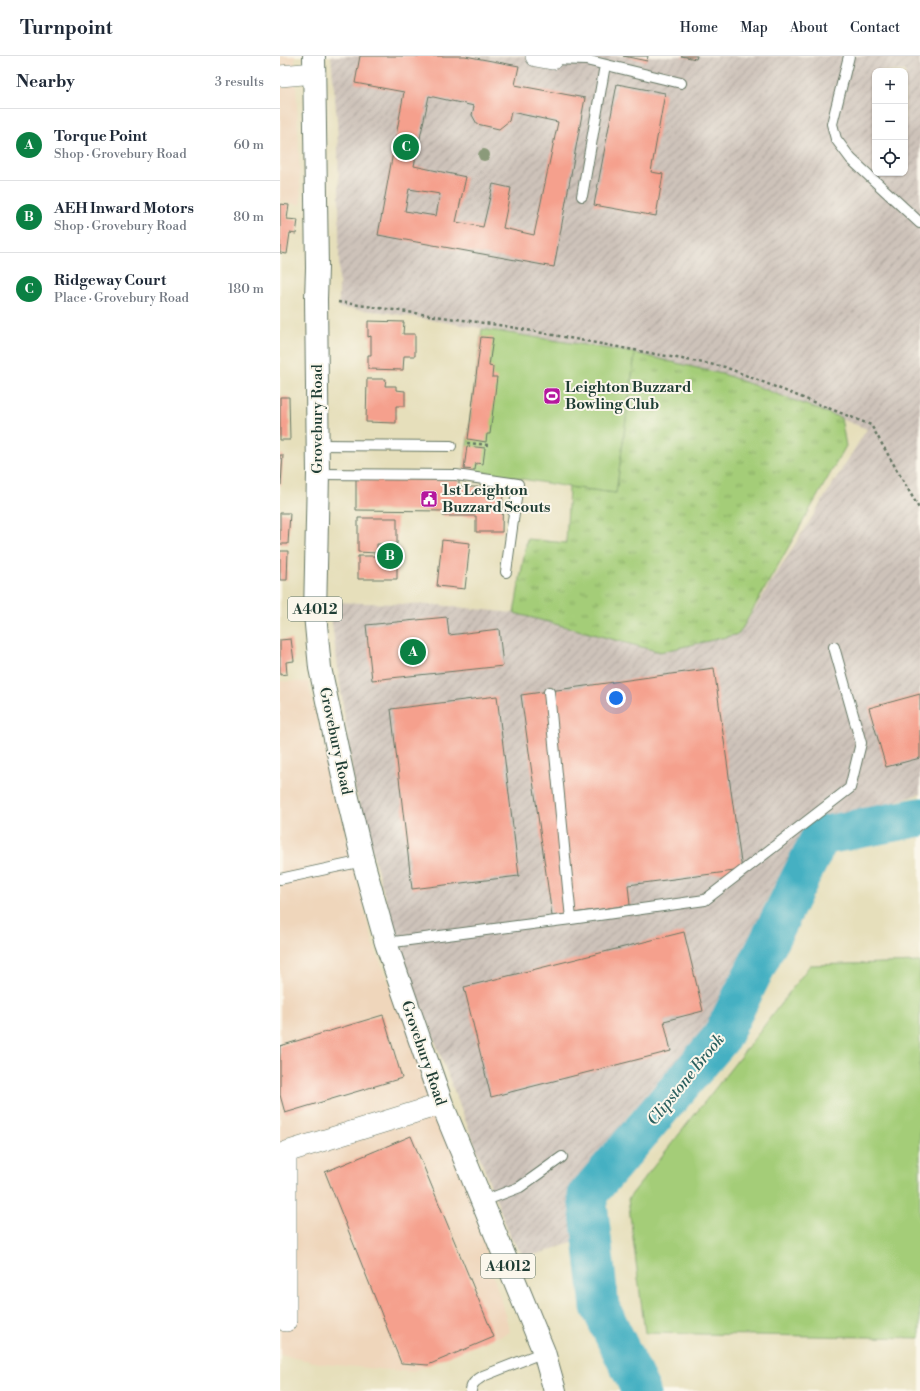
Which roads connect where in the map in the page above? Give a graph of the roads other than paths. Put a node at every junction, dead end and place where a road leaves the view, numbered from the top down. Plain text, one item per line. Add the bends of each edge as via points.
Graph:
1 (849, 56) edge
2 (544, 57) edge
3 (586, 58) edge
4 (314, 64) edge
5 (605, 65) junction
6 (280, 76) edge
7 (681, 83) dead end
8 (582, 196) dead end
9 (920, 223) edge
10 (318, 445) junction
11 (451, 446) dead end
12 (318, 474) junction
13 (506, 572) dead end
14 (834, 647) dead end
15 (549, 692) dead end
16 (363, 861) junction
17 (280, 879) edge
18 (571, 919) junction
19 (386, 943) junction
20 (442, 1104) junction
21 (562, 1157) dead end
22 (481, 1202) junction
23 (286, 1321) dead end
24 (544, 1352) junction
25 (471, 1391) edge
26 (555, 1391) edge

1 - 9 lane via 832,124 836,139 851,159
2 - 3 lane
3 - 5 lane
4 - 6 street
4 - 10 main road, Grovebury Road / A4012
5 - 7 lane
5 - 8 lane
10 - 11 lane
10 - 12 main road, Grovebury Road / A4012
12 - 13 lane via 456,475 518,484
12 - 16 main road, Grovebury Road / A4012 via 315,614 320,668
14 - 18 lane via 861,743 850,788 705,900
15 - 18 lane
16 - 17 lane
16 - 19 main road, Grovebury Road / A4012
18 - 19 lane
19 - 20 main road, Grovebury Road / A4012
20 - 22 main road, Grovebury Road / A4012
20 - 23 street via 286,1152
21 - 22 lane via 520,1187
22 - 24 main road, Grovebury Road / A4012
24 - 25 lane via 475,1380
24 - 26 main road, Grovebury Road / A4012

